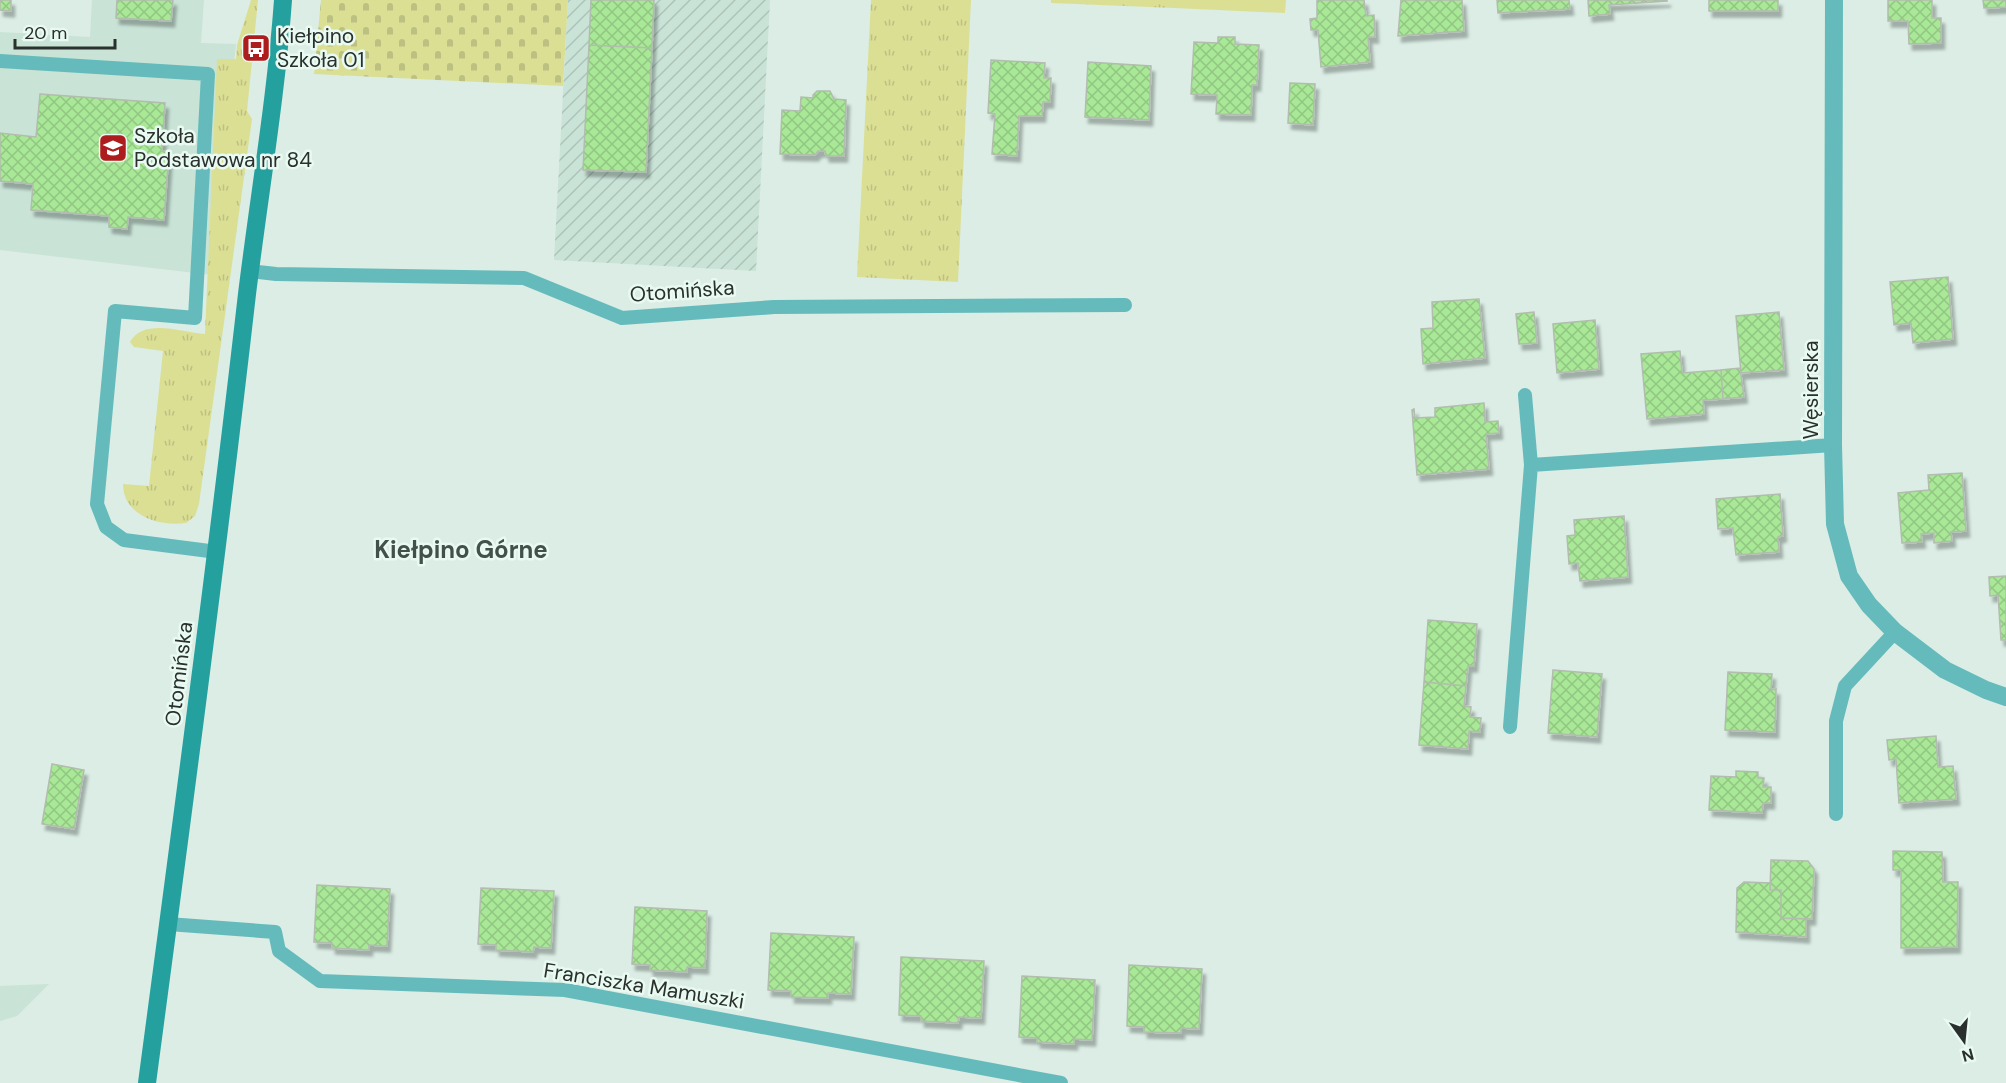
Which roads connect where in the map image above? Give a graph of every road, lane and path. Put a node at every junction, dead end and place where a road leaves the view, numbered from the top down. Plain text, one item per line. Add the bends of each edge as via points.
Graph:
1 (283, 0) edge
2 (1834, 0) edge
3 (0, 61) edge
4 (250, 271) junction
5 (1125, 305) dead end
6 (1524, 395) dead end
7 (1833, 445) junction
8 (1531, 465) junction
9 (217, 552) junction
10 (1895, 632) junction
11 (2006, 697) edge
12 (1510, 727) dead end
13 (1836, 814) dead end
14 (168, 924) junction
15 (147, 1083) edge
16 (1061, 1083) edge

1 - 4 street, Otomińska via 280,51
2 - 7 street, Węsierska
3 - 9 lane via 208,74 195,318 115,311 96,504 106,527 124,540
4 - 5 lane, Otomińska via 524,278 622,318 774,307
4 - 9 street, Otomińska
6 - 8 lane
7 - 8 lane
7 - 10 street, Węsierska via 1835,524 1849,576
8 - 12 lane
9 - 14 street, Otomińska
10 - 11 street, Węsierska via 1945,670
10 - 13 lane via 1845,686 1836,721
14 - 15 street, Otomińska
14 - 16 lane, Franciszka Mamuszki via 275,932 279,951 320,981 565,990

